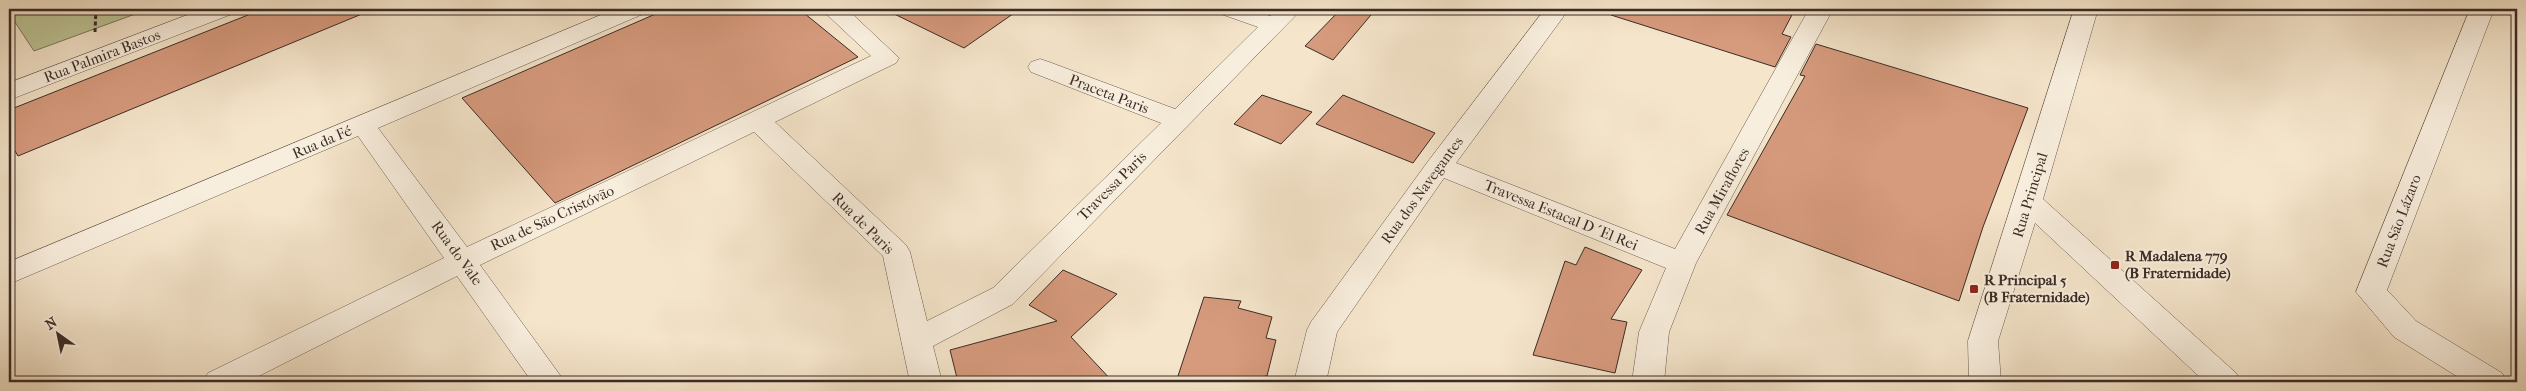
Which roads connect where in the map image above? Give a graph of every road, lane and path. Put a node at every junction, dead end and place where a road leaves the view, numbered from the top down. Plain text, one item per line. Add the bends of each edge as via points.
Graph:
1 (96, 9) edge
2 (224, 9) edge
3 (635, 9) edge
4 (833, 9) edge
5 (1229, 9) edge
6 (1557, 9) edge
7 (1821, 9) edge
8 (2086, 9) edge
9 (2482, 9) edge
10 (1282, 17) edge
11 (95, 35) dead end
12 (1040, 67) dead end
13 (9, 92) edge
14 (1178, 120) junction
15 (758, 121) junction
16 (363, 124) junction
17 (1439, 166) junction
18 (2028, 201) junction
19 (462, 261) junction
20 (1682, 263) junction
21 (10, 270) edge
22 (917, 340) junction
23 (220, 382) edge
24 (549, 382) edge
25 (926, 382) edge
26 (1310, 382) edge
27 (1648, 382) edge
28 (1985, 382) edge
29 (2225, 382) edge
30 (2491, 382) edge

1 - 11 path
2 - 13 street, Rua Palmira Bastos
3 - 16 street, Rua da Fé
4 - 15 street, Rua de São Cristóvão via 887,58
5 - 10 street
6 - 17 street, Rua dos Navegantes
7 - 20 street, Rua Miraflores
8 - 18 street, Rua Principal
9 - 30 street, Rua São Lázaro via 2371,292 2405,329
10 - 14 street, Travessa Paris
12 - 14 street, Praceta Paris
14 - 22 street, Travessa Paris via 1003,296
15 - 19 street, Rua de São Cristóvão
15 - 22 street, Rua de Paris via 896,252
16 - 19 street, Rua do Vale
16 - 21 street, Rua da Fé
17 - 20 street, Travessa Estacal D´El Rei
17 - 26 street, Rua dos Navegantes via 1322,330
18 - 28 street, Rua Principal via 1983,341
18 - 29 street
19 - 23 street, Rua de São Cristóvão
19 - 24 street, Rua do Vale
20 - 27 street, Rua Miraflores via 1654,332
22 - 25 street, Rua de Paris

